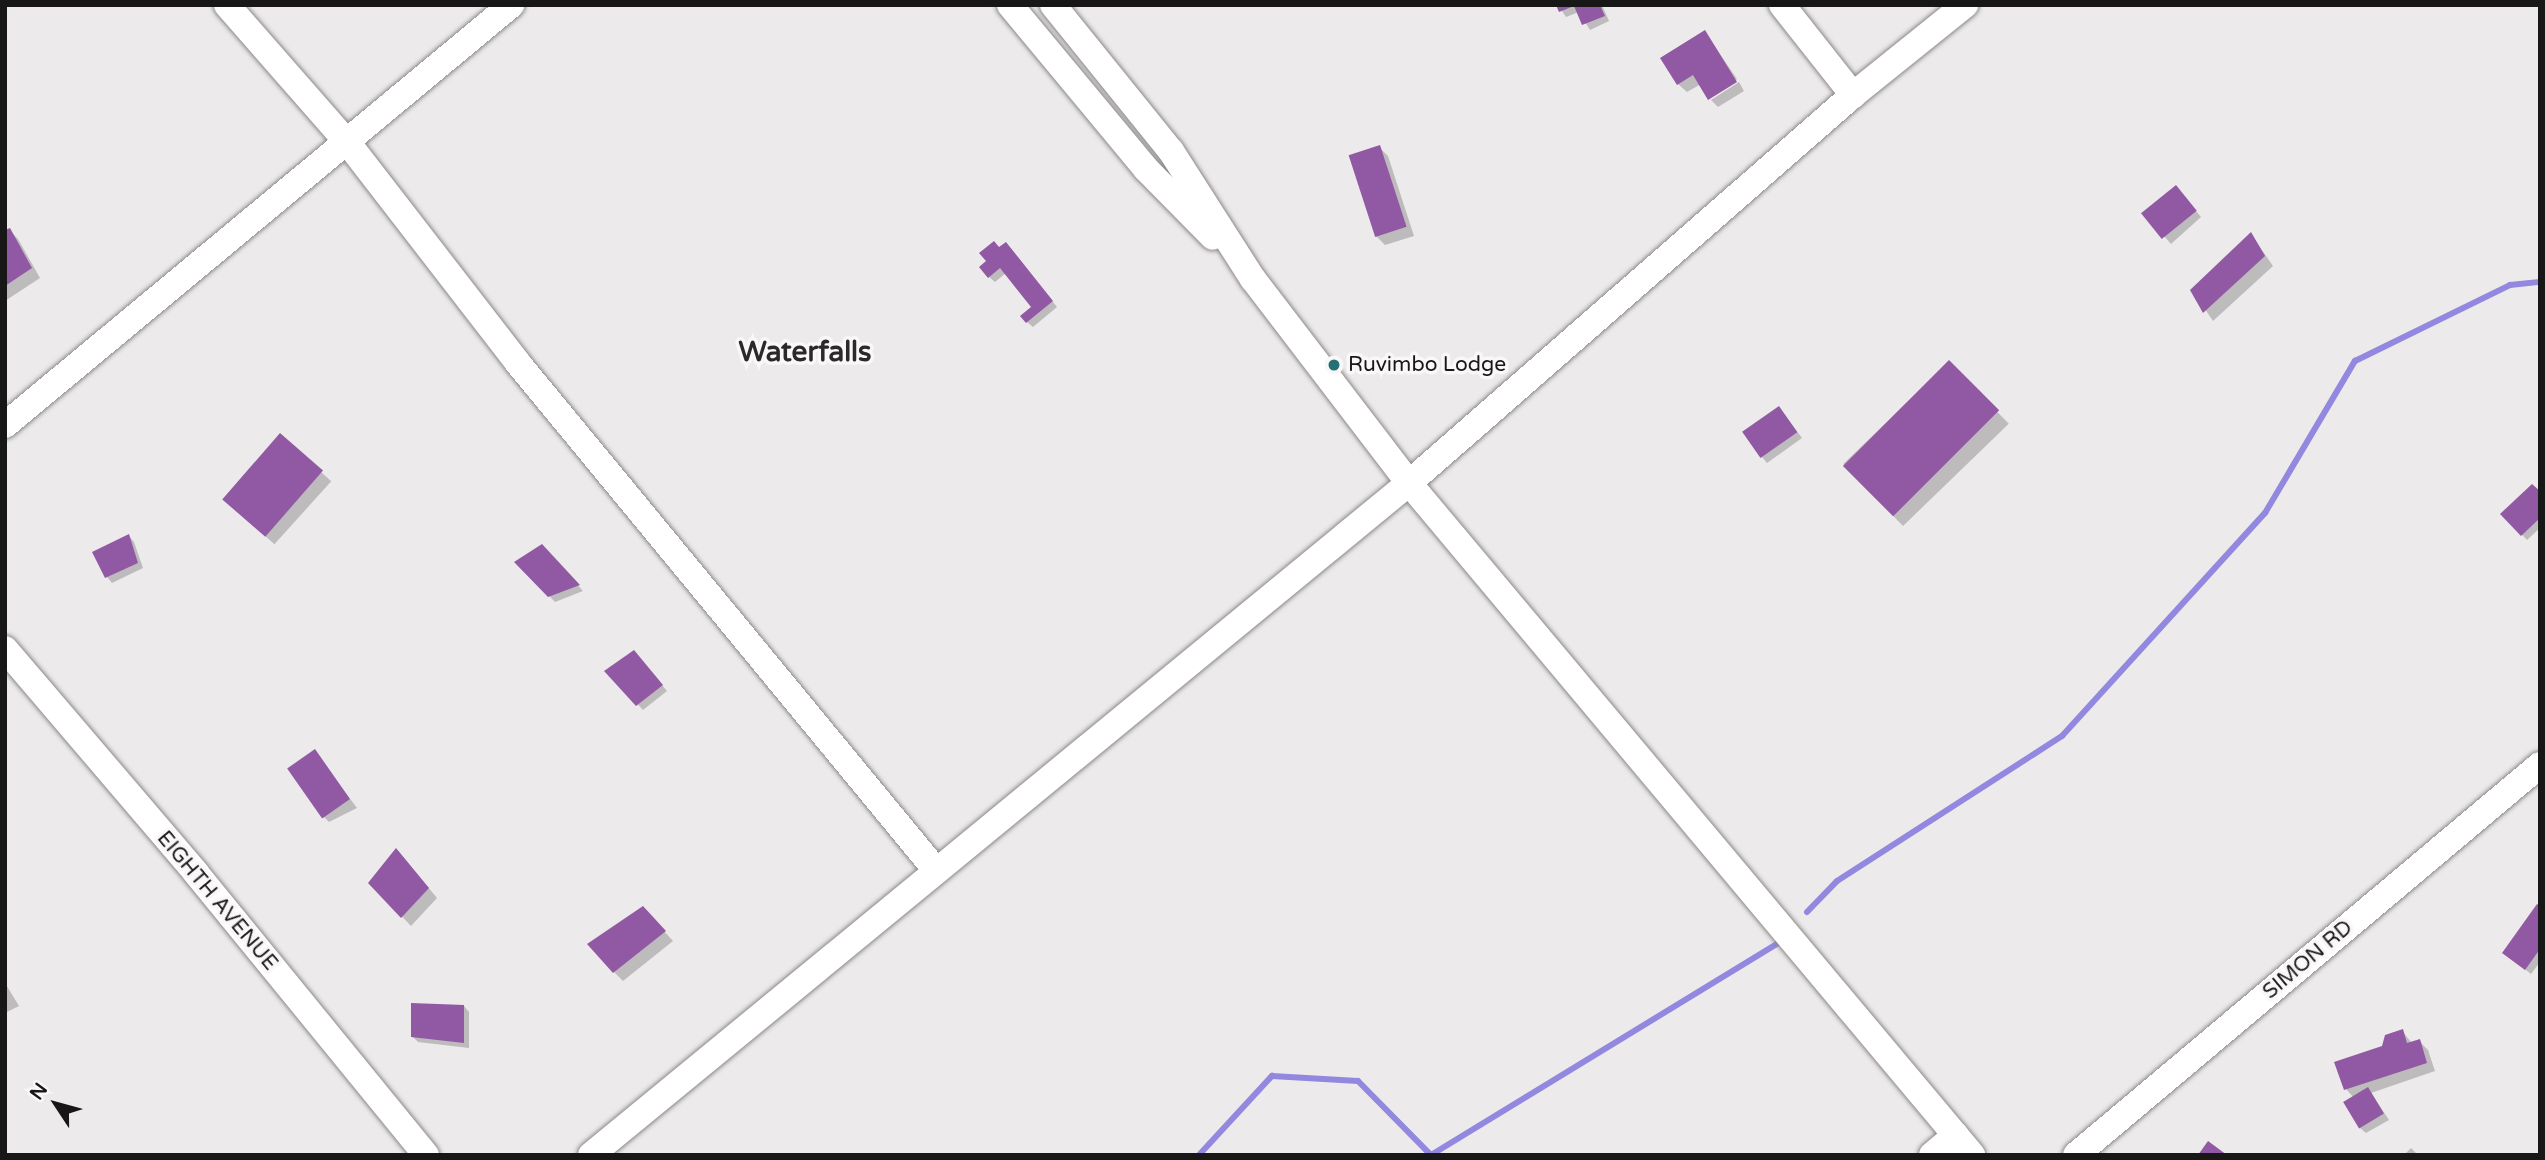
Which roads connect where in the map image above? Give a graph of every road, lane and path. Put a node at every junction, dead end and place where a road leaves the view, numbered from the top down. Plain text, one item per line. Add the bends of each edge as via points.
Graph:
1 (227, 5) edge
2 (510, 5) edge
3 (1010, 5) edge
4 (1053, 5) edge
5 (1782, 5) edge
6 (1965, 5) edge
7 (1853, 95) junction
8 (348, 143) junction
9 (1253, 279) junction
10 (5, 425) edge
11 (1409, 483) junction
12 (5, 649) edge
13 (2540, 765) edge
14 (935, 869) junction
15 (1964, 1145) edge
16 (426, 1155) edge
17 (591, 1155) edge
18 (1932, 1155) edge
19 (2076, 1155) edge

1 - 8 street
2 - 8 street
3 - 9 street via 1146,169
4 - 9 street via 1171,151
5 - 7 street
6 - 7 street
7 - 11 street
8 - 10 street
8 - 14 street via 517,362
9 - 11 street
11 - 14 street
11 - 15 street
12 - 16 street, EIGHTH AVENUE via 196,873
13 - 19 street, SIMON RD
14 - 17 street
15 - 18 street

